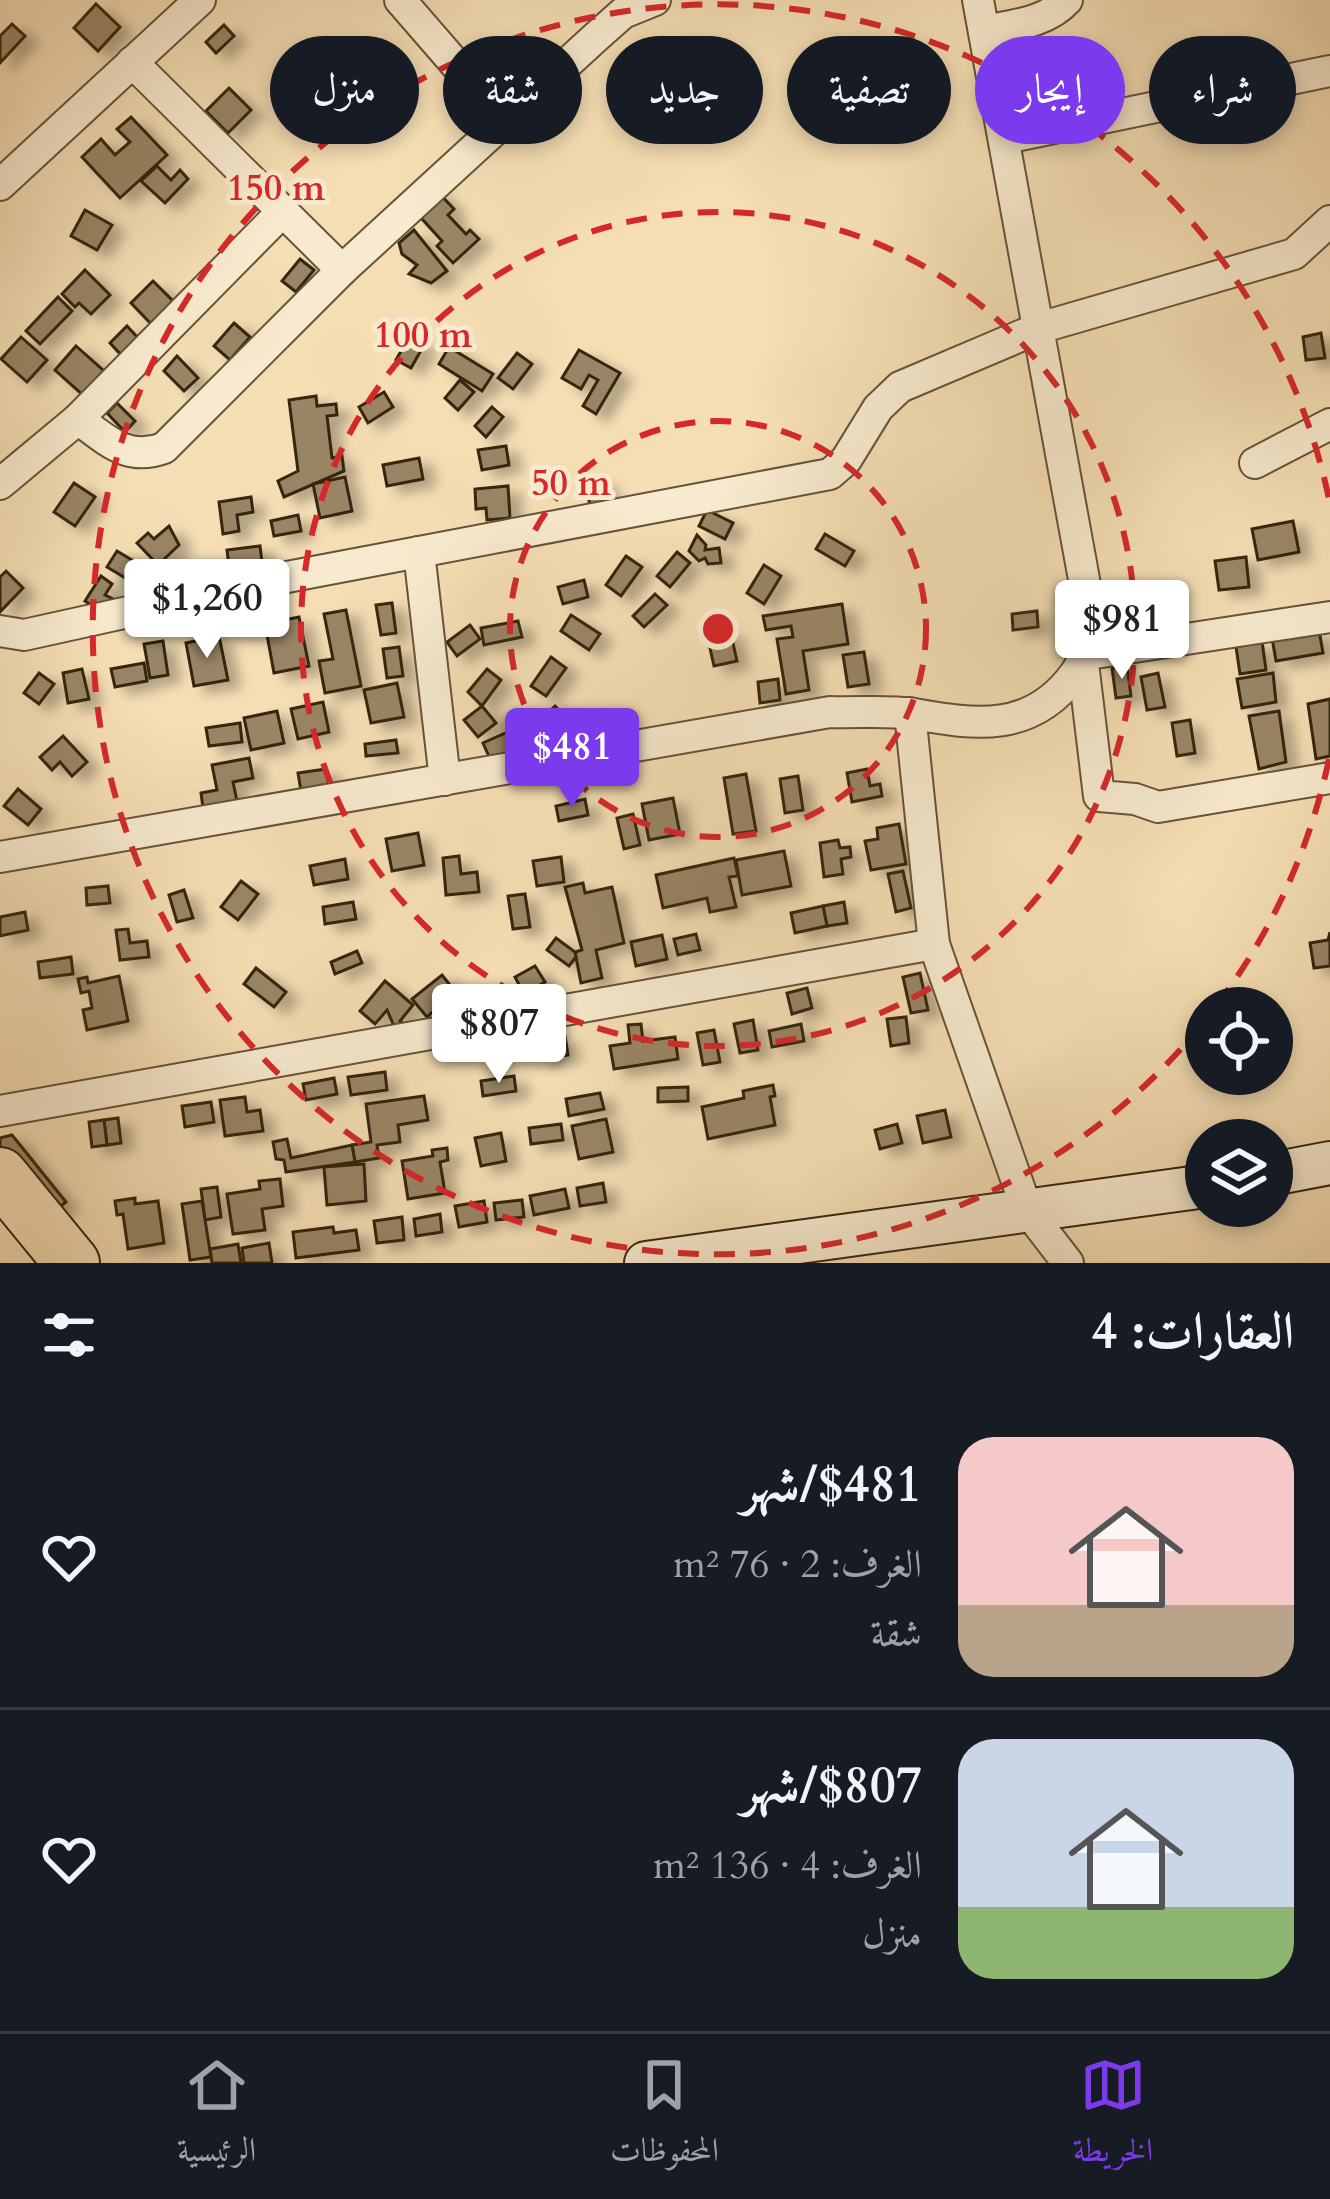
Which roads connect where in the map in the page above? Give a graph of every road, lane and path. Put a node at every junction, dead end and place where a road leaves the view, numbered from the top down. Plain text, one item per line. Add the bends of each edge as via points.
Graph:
1 (200, 0) edge
2 (400, 0) edge
3 (655, 0) edge
4 (1067, 0) edge
5 (981, 15) edge
6 (443, 50) edge
7 (582, 51) edge
8 (132, 62) junction
9 (1330, 71) edge
10 (1125, 113) edge
11 (480, 144) edge
12 (1007, 144) edge
13 (0, 185) edge
14 (282, 212) junction
15 (1330, 221) edge
16 (342, 270) junction
17 (1039, 328) junction
18 (78, 419) junction
19 (1330, 424) edge
20 (1255, 463) dead end
21 (0, 484) edge
22 (419, 552) junction
23 (1330, 617) edge
24 (0, 631) edge
25 (1082, 655) junction
26 (910, 713) junction
27 (1330, 778) edge
28 (446, 780) junction
29 (0, 857) edge
30 (934, 944) junction
31 (0, 1111) edge
32 (1330, 1163) edge
33 (1293, 1170) edge
34 (0, 1175) edge
35 (1185, 1189) edge
36 (1027, 1210) junction
37 (0, 1232) edge
38 (880, 1247) edge
39 (24, 1263) edge
40 (72, 1263) edge
41 (646, 1263) edge
42 (1068, 1263) edge

1 - 8 street
2 - 6 street
3 - 7 street via 623,13
4 - 5 street via 1037,20
8 - 13 street
8 - 14 street
9 - 10 street
11 - 16 street
12 - 17 street
14 - 16 street
14 - 18 street
15 - 17 street via 1294,254
16 - 18 street via 164,448 145,455 118,448
17 - 22 street via 900,387 830,474
17 - 25 street via 1094,634
18 - 21 street
19 - 20 street
22 - 24 street via 24,635
22 - 28 street
23 - 25 street
25 - 26 street via 1050,700 1019,719 953,723
25 - 27 street via 1099,796 1158,807
26 - 28 street via 830,712
26 - 30 street
28 - 29 street
30 - 31 street
30 - 36 street
32 - 33 street
34 - 40 highway
35 - 36 street
36 - 38 street
36 - 42 street
37 - 39 highway
38 - 41 street

